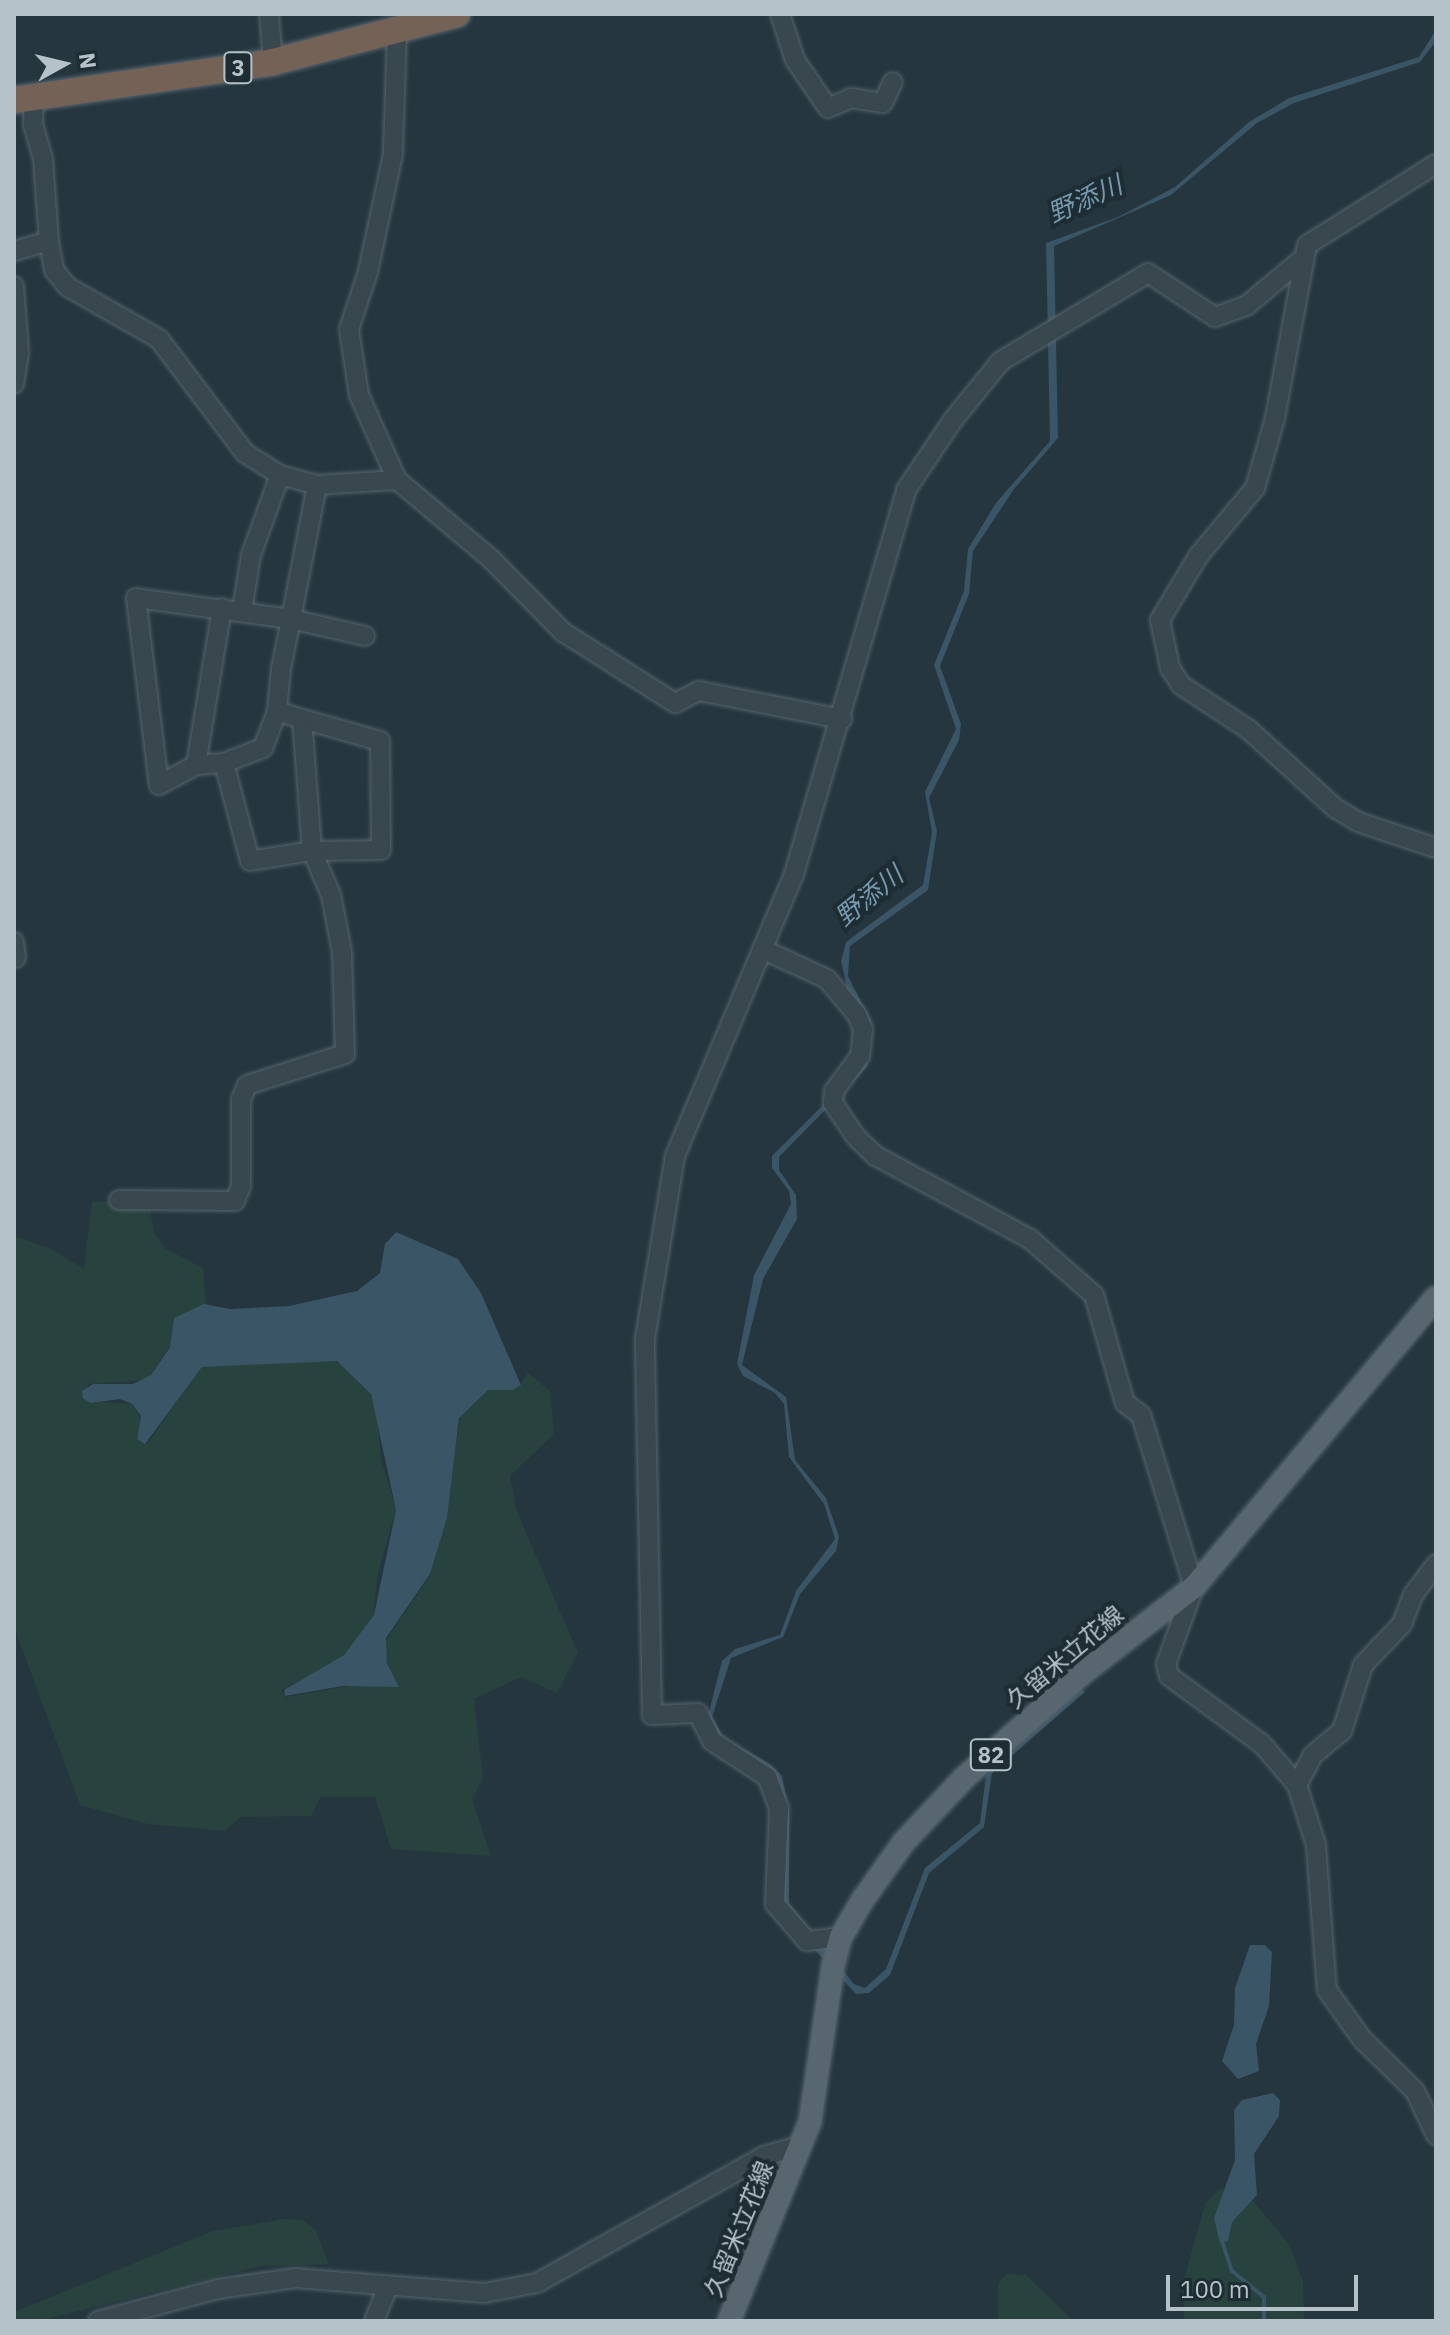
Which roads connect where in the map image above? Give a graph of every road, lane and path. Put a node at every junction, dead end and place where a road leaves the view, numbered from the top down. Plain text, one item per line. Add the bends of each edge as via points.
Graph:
1 (269, 14) edge
2 (457, 14) edge
3 (780, 14) edge
4 (397, 31) junction
5 (273, 62) junction
6 (893, 82) dead end
7 (24, 99) edge
8 (1436, 164) edge
9 (49, 241) junction
10 (14, 251) edge
11 (1301, 260) junction
12 (14, 286) edge
13 (14, 384) edge
14 (280, 475) junction
15 (397, 480) junction
16 (317, 485) junction
17 (222, 608) junction
18 (242, 611) junction
19 (291, 619) junction
20 (365, 636) dead end
21 (277, 711) junction
22 (302, 719) junction
23 (842, 719) junction
24 (224, 763) junction
25 (196, 765) junction
26 (1436, 848) edge
27 (312, 851) junction
28 (764, 950) junction
29 (119, 1200) dead end
30 (1436, 1298) edge
31 (1436, 1564) edge
32 (1194, 1587) junction
33 (1297, 1785) junction
34 (841, 1937) junction
35 (1436, 2135) edge
36 (800, 2146) junction
37 (388, 2286) junction
38 (98, 2321) edge
39 (374, 2321) edge
40 (729, 2321) edge

1 - 5 street
2 - 4 highway, 3
3 - 6 street via 795,60 828,108 851,98 883,103
4 - 5 highway, 3
4 - 15 street via 393,154 368,272 349,329 359,395
5 - 7 highway, 3
7 - 9 street
8 - 11 street via 1327,228 1307,245
9 - 10 street
9 - 14 street via 54,270 68,287 159,339 223,430 245,453
11 - 23 street via 1246,306 1215,317 1148,273 1001,361 906,490
11 - 26 street via 1275,418 1255,488 1179,585 1160,620 1162,638 1181,685 1248,729 1307,786 1358,822
12 - 13 street via 19,353
14 - 16 street
14 - 18 street via 251,555
15 - 16 street
15 - 23 street via 491,559 563,632 675,703 699,691
16 - 19 street
17 - 18 street
17 - 25 street
17 - 25 street via 136,598 159,785
18 - 19 street
19 - 20 street
19 - 21 street
21 - 22 street
21 - 24 street via 263,748
22 - 27 street
22 - 27 street via 380,741 381,850
23 - 28 street via 794,874
24 - 25 street
24 - 27 street via 250,861
27 - 29 street via 331,895 342,952 345,1054 247,1085 241,1100 241,1186 235,1201
28 - 32 street via 827,979 857,1015 863,1029 860,1056 834,1091 833,1103 856,1137 876,1156 1030,1239 1094,1295 1125,1403 1141,1415
28 - 34 street via 675,1156 647,1327 652,1715 698,1713 712,1741 767,1777 779,1808 775,1904 807,1941
30 - 32 main road, 久留米立花線 / 82 via 1360,1395
31 - 33 street via 1413,1595 1402,1624 1363,1665 1342,1731 1313,1755
32 - 33 street via 1166,1664 1169,1676 1262,1744
32 - 34 main road, 久留米立花線 / 82 via 1084,1672 964,1778 903,1843
33 - 35 street via 1316,1845 1327,1990 1362,2039 1415,2091
34 - 36 main road, 久留米立花線 / 82 via 825,2010 817,2094
36 - 37 street via 764,2156 537,2283 484,2293
36 - 40 main road, 久留米立花線 / 82
37 - 38 street via 340,2280 255,2282
37 - 39 street

